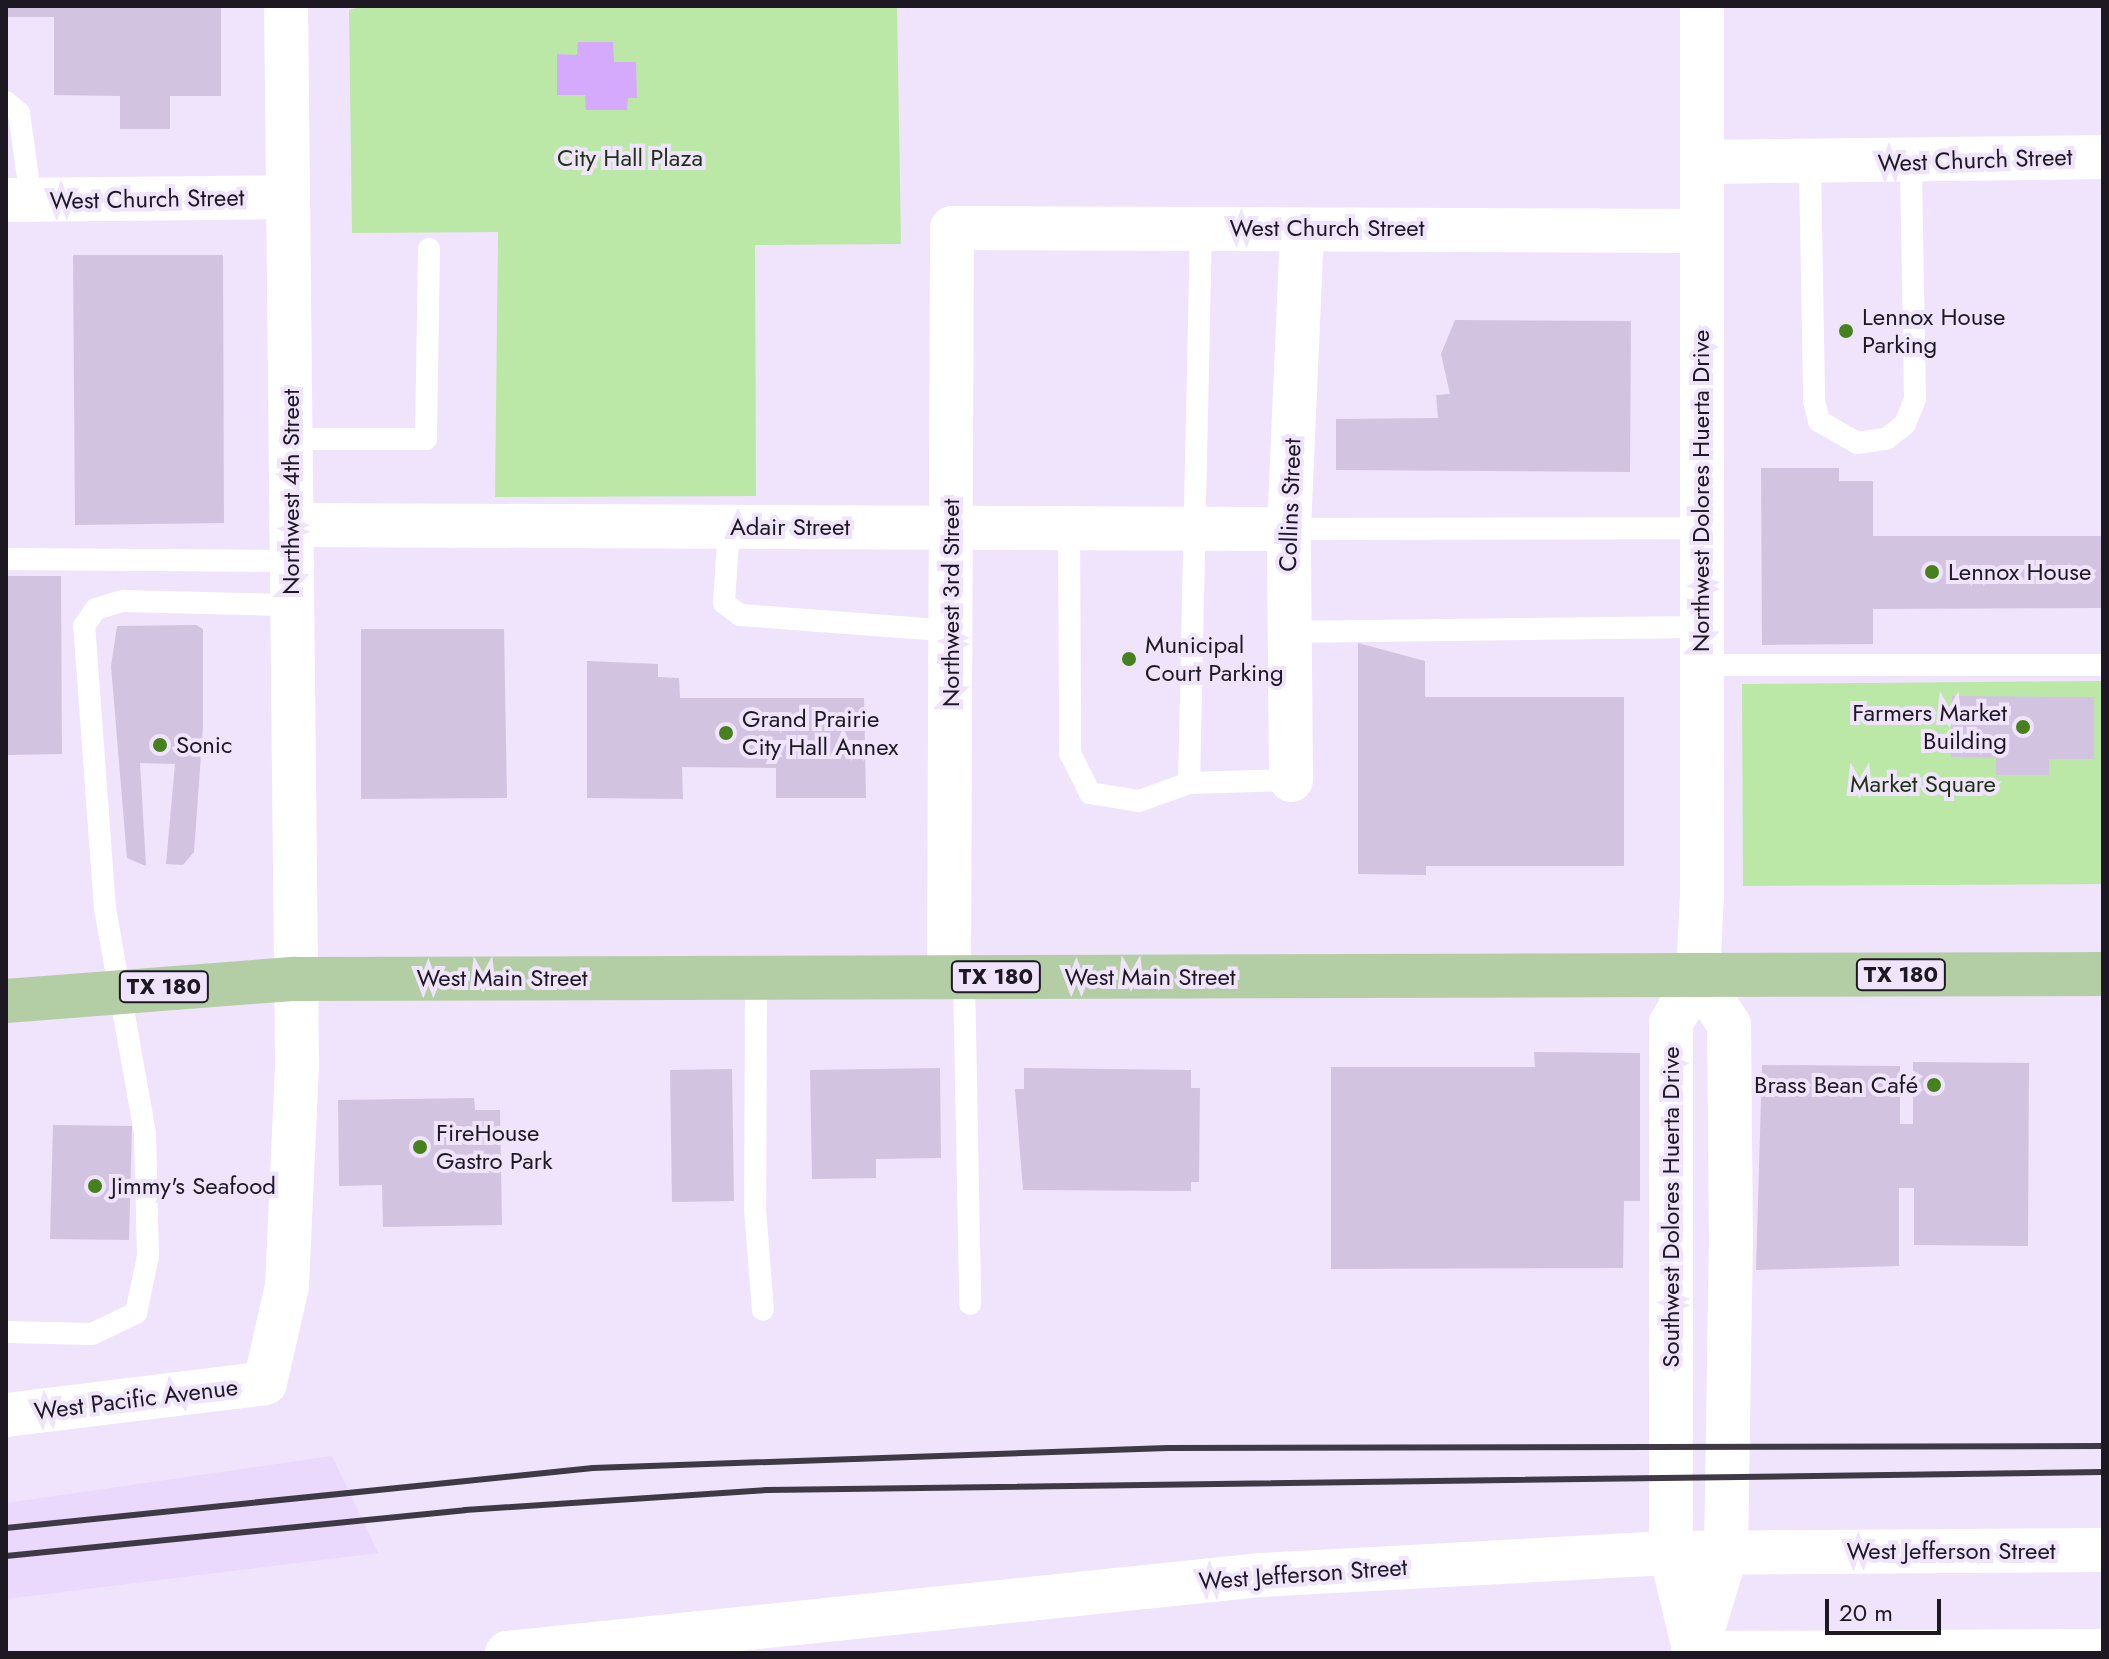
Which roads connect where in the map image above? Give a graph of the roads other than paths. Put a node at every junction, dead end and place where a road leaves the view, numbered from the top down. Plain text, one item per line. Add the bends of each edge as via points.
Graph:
1 (286, 6) edge
2 (1702, 6) edge
3 (6, 102) edge
4 (2103, 157) edge
5 (1911, 161) junction
6 (1703, 162) junction
7 (1810, 165) junction
8 (288, 197) junction
9 (18, 200) edge
10 (952, 228) joint
11 (1201, 228) junction
12 (1302, 230) junction
13 (1702, 231) junction
14 (429, 249) dead end
15 (291, 439) junction
16 (729, 527) junction
17 (951, 528) junction
18 (1069, 528) junction
19 (1701, 528) junction
20 (1197, 529) junction
21 (1289, 529) junction
22 (291, 543) junction
23 (6, 559) edge
24 (292, 605) junction
25 (951, 631) junction
26 (1287, 632) junction
27 (1701, 646) junction
28 (2103, 665) edge
29 (1291, 780) joint
30 (1189, 783) junction
31 (2103, 974) edge
32 (1698, 976) junction
33 (756, 978) junction
34 (956, 978) junction
35 (295, 979) junction
36 (117, 990) junction
37 (6, 1001) edge
38 (970, 1304) dead end
39 (763, 1310) dead end
40 (6, 1332) edge
41 (265, 1383) joint
42 (6, 1415) edge
43 (2103, 1550) edge
44 (1671, 1553) junction
45 (1726, 1553) junction
46 (2092, 1652) edge
47 (508, 1653) edge
48 (1695, 1653) edge
49 (1708, 1653) edge

1 - 8 street, Northwest 4th Street
2 - 6 street, Northwest Dolores Huerta Drive
3 - 9 lane via 19,113
4 - 5 street, West Church Street
5 - 7 street, West Church Street
5 - 7 lane via 1915,399 1905,424 1886,439 1857,443 1819,421 1814,401
6 - 7 street, West Church Street
6 - 13 street, Northwest Dolores Huerta Drive
8 - 9 street, West Church Street
8 - 15 street, Northwest 4th Street
10 - 11 street, West Church Street
10 - 17 street, Northwest 3rd Street
11 - 12 street, West Church Street
11 - 20 lane
12 - 13 street, West Church Street
12 - 21 street, Collins Street
13 - 19 street, Northwest Dolores Huerta Drive
14 - 15 lane via 426,439
15 - 22 street, Northwest 4th Street
16 - 17 street, Adair Street
16 - 22 street, Adair Street
16 - 25 lane via 724,603 740,615
17 - 18 street, Adair Street
17 - 25 street, Northwest 3rd Street
18 - 20 street, Adair Street
18 - 30 lane via 1070,753 1079,775 1090,793 1108,800 1139,801
19 - 21 lane
19 - 27 street, Northwest Dolores Huerta Drive
20 - 21 street, Adair Street
20 - 30 lane
21 - 26 street, Collins Street
22 - 23 lane
22 - 24 street, Northwest 4th Street
24 - 35 street, Northwest 4th Street
24 - 36 lane via 123,601 96,609 84,626 91,778
25 - 34 street, Northwest 3rd Street
26 - 27 lane
26 - 29 street, Collins Street
27 - 28 lane
27 - 32 street, Northwest Dolores Huerta Drive
29 - 30 lane
31 - 32 main road, West Main Street / TX 180
32 - 34 main road, West Main Street / TX 180
32 - 44 street, Southwest Dolores Huerta Drive via 1671,1023
32 - 45 street, Southwest Dolores Huerta Drive via 1729,1025
33 - 34 main road, West Main Street / TX 180
33 - 35 main road, West Main Street / TX 180
33 - 39 lane via 755,1209
34 - 38 lane
35 - 36 main road, West Main Street / TX 180
35 - 41 street, Northwest 4th Street via 291,1252
36 - 37 main road, West Main Street / TX 180
36 - 40 lane via 145,1133 148,1256 136,1313 92,1334
41 - 42 street, West Pacific Avenue
43 - 45 street, West Jefferson Street
44 - 45 street, West Jefferson Street
44 - 47 street, West Jefferson Street via 1262,1575
44 - 48 street, Southwest Dolores Huerta Drive
45 - 48 street, Southwest Dolores Huerta Drive
46 - 49 street

